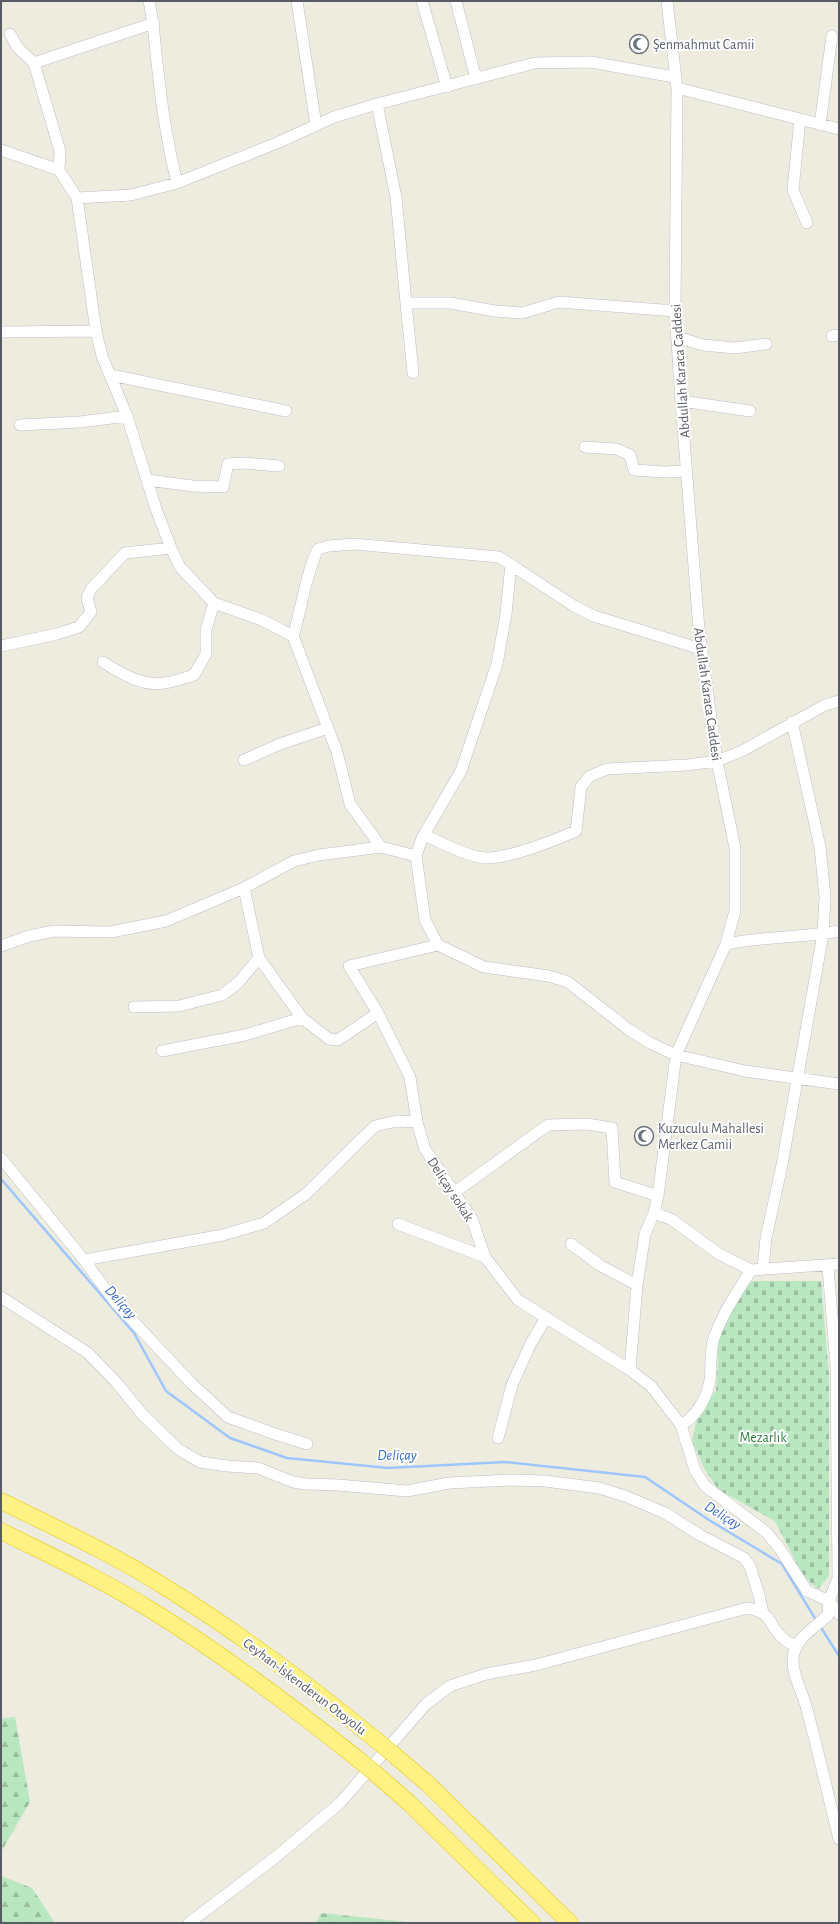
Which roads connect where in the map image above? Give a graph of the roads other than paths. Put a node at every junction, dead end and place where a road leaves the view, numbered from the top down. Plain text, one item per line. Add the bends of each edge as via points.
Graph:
1 (149, 1) edge
2 (297, 1) edge
3 (422, 1) edge
4 (456, 1) edge
5 (667, 1) edge
6 (154, 23) junction
7 (10, 34) dead end
8 (832, 36) dead end
9 (34, 63) junction
10 (674, 77) junction
11 (476, 79) junction
12 (447, 87) junction
13 (677, 88) junction
14 (377, 104) junction
15 (800, 119) junction
16 (316, 125) junction
17 (820, 125) junction
18 (839, 129) edge
19 (1, 150) edge
20 (58, 170) junction
21 (177, 184) junction
22 (77, 198) junction
23 (807, 223) dead end
24 (406, 303) junction
25 (675, 311) junction
26 (96, 330) junction
27 (1, 332) edge
28 (677, 337) junction
29 (766, 344) dead end
30 (412, 373) dead end
31 (111, 375) junction
32 (681, 401) junction
33 (286, 411) dead end
34 (750, 411) dead end
35 (127, 416) junction
36 (20, 425) dead end
37 (585, 448) dead end
38 (279, 466) dead end
39 (686, 471) junction
40 (147, 480) junction
41 (171, 548) junction
42 (511, 564) junction
43 (214, 603) junction
44 (293, 636) junction
45 (1, 646) edge
46 (701, 649) junction
47 (103, 662) dead end
48 (839, 701) edge
49 (792, 722) junction
50 (328, 728) junction
51 (244, 760) dead end
52 (717, 761) junction
53 (422, 838) junction
54 (380, 847) junction
55 (416, 856) junction
56 (244, 888) junction
57 (839, 931) edge
58 (823, 934) junction
59 (726, 944) junction
60 (438, 945) junction
61 (1, 946) edge
62 (259, 958) junction
63 (134, 1007) dead end
64 (378, 1013) junction
65 (302, 1018) junction
66 (162, 1051) dead end
67 (676, 1055) junction
68 (797, 1078) junction
69 (839, 1084) edge
70 (417, 1122) junction
71 (1, 1158) edge
72 (455, 1192) junction
73 (658, 1196) junction
74 (654, 1214) junction
75 (398, 1224) dead end
76 (571, 1244) dead end
77 (484, 1257) junction
78 (84, 1260) junction
79 (833, 1266) edge
80 (763, 1269) junction
81 (751, 1270) junction
82 (637, 1285) junction
83 (1, 1297) edge
84 (546, 1318) junction
85 (630, 1370) junction
86 (681, 1425) junction
87 (498, 1438) dead end
88 (306, 1444) dead end
89 (1, 1501) edge
90 (1, 1531) edge
91 (829, 1600) junction
92 (763, 1613) junction
93 (839, 1614) edge
94 (797, 1646) junction
95 (839, 1839) edge
96 (189, 1923) edge
97 (532, 1923) edge
98 (570, 1923) edge

1 - 6 street
2 - 16 street
3 - 12 street
4 - 11 street
5 - 10 street, Abdullah Karaca Caddesi
6 - 9 street
6 - 21 street via 158,71
7 - 9 street via 18,48
8 - 17 street
9 - 20 street via 60,151
10 - 11 street via 591,62 535,63
10 - 13 street, Abdullah Karaca Caddesi
11 - 12 street
12 - 14 street
13 - 15 street
13 - 25 street, Abdullah Karaca Caddesi
14 - 16 street
14 - 24 street via 396,197
15 - 17 street
15 - 23 street via 793,190
16 - 21 street
17 - 18 street
19 - 20 street
20 - 22 street
21 - 22 street via 131,195
22 - 26 street
24 - 25 street via 450,303 522,313 559,302
24 - 30 street
25 - 28 street, Abdullah Karaca Caddesi
26 - 27 street
26 - 31 street via 102,356
28 - 29 street via 703,345 735,348
28 - 32 street, Abdullah Karaca Caddesi
31 - 33 street
31 - 35 street
32 - 34 street
32 - 39 street, Abdullah Karaca Caddesi
35 - 36 street via 80,422
35 - 40 street
37 - 39 street via 616,449 630,455 634,470
38 - 40 street via 228,464 223,487
39 - 46 street, Abdullah Karaca Caddesi
40 - 41 street
41 - 43 street via 180,567
41 - 45 street via 125,553 91,589 87,598 91,612 79,627
42 - 44 street via 499,557 354,544 318,549 311,563
42 - 46 street via 574,606 594,616
42 - 53 street via 497,664 461,771
43 - 44 street via 262,620
43 - 47 street via 206,630 206,654 194,675 164,684 153,684 120,672
44 - 50 street
46 - 52 street, Abdullah Karaca Caddesi
48 - 49 street via 825,704
49 - 52 street via 742,751
49 - 58 street via 820,847 825,897
50 - 51 street via 280,744
50 - 54 street via 350,804
52 - 53 street via 607,769 590,776 581,786 576,831 510,854 486,858 428,837
52 - 59 street, Abdullah Karaca Caddesi via 735,848 735,911
53 - 55 street
54 - 55 street
54 - 56 street via 294,861
55 - 60 street via 425,920
56 - 61 street via 166,921 111,932 54,931
56 - 62 street
57 - 58 street
58 - 59 street via 747,939
58 - 68 street
59 - 67 street, Abdullah Karaca Caddesi
60 - 64 street, Deliçay sokak via 349,966
60 - 67 street via 484,967 548,976 568,982 628,1029
62 - 63 street via 238,983 222,995 179,1006
62 - 65 street
64 - 65 street via 338,1040 329,1039
64 - 70 street, Deliçay sokak via 410,1077
65 - 66 street via 246,1035
67 - 68 street via 745,1071
67 - 73 street, Abdullah Karaca Caddesi
68 - 69 street
68 - 80 street via 766,1238
70 - 72 street, Deliçay sokak via 425,1149
70 - 78 street via 397,1121 375,1126 306,1194 264,1223 223,1235
71 - 78 street
72 - 73 street via 548,1126 587,1124 612,1128 615,1182
72 - 77 street, Deliçay sokak via 472,1220
73 - 74 street, Abdullah Karaca Caddesi
74 - 81 street via 671,1219 719,1254
74 - 82 street, Abdullah Karaca Caddesi via 645,1234
75 - 77 street
76 - 82 street via 600,1266
77 - 84 street, Deliçay sokak via 518,1300
78 - 88 street via 116,1303 191,1383 228,1417
79 - 80 street
79 - 91 street via 838,1578
80 - 81 street
81 - 86 street via 728,1305 714,1336 710,1381 705,1395 694,1417
82 - 85 street, Abdullah Karaca Caddesi
83 - 92 street via 88,1353 111,1376 143,1416 178,1449 200,1462 258,1468 293,1482 306,1484 407,1491 450,1483 506,1480 545,1481 599,1488 665,1513 744,1558 750,1566
84 - 85 street, Deliçay sokak
84 - 87 street via 531,1343 512,1386
85 - 86 street, Deliçay sokak via 651,1386
86 - 91 street via 695,1470 706,1486 766,1532 807,1591
89 - 98 highway, Ceyhan-İskenderun Otoyolu, bridge via 164,1586 306,1683 432,1788
90 - 97 highway, Ceyhan-İskenderun Otoyolu, bridge via 151,1609 290,1705 360,1760 414,1808
91 - 93 street
91 - 94 street via 828,1615 805,1634
92 - 94 street via 786,1640
92 - 96 street via 747,1608 729,1612 536,1665 486,1674 450,1686 426,1704 340,1803 278,1856
94 - 95 street via 793,1659 794,1672 806,1705

